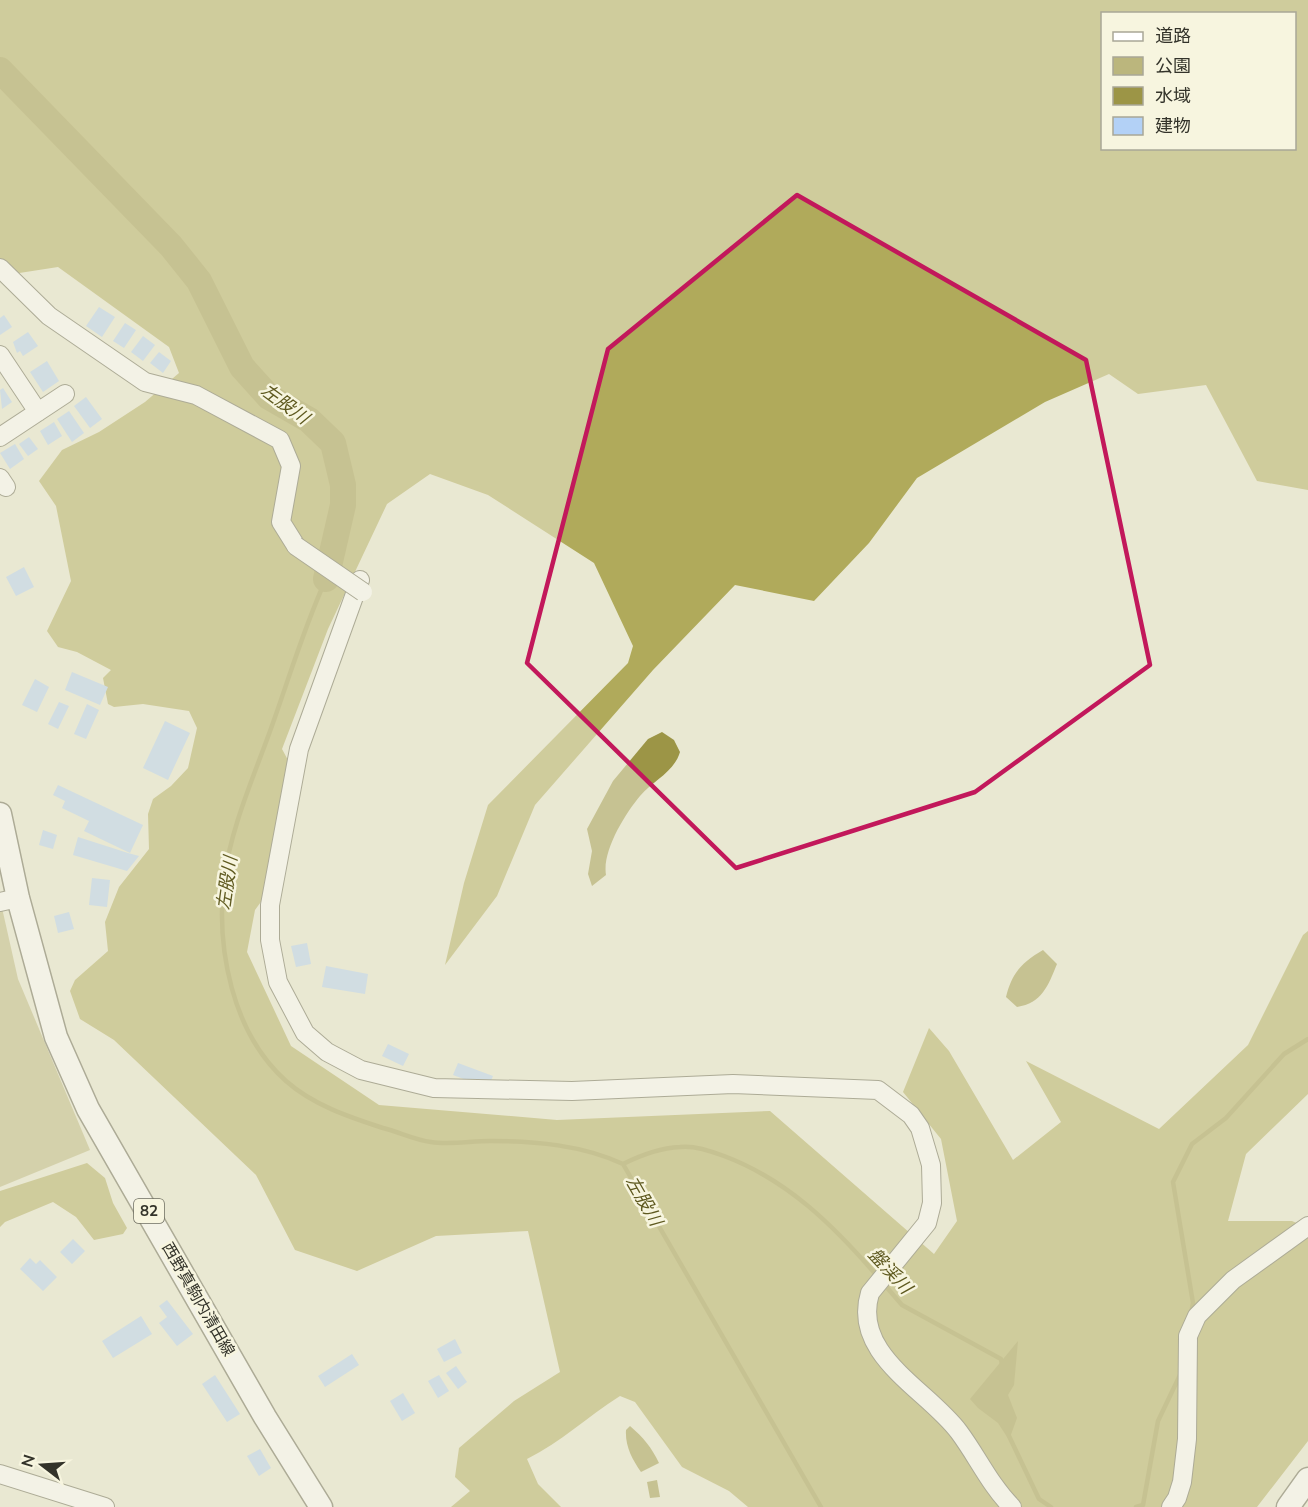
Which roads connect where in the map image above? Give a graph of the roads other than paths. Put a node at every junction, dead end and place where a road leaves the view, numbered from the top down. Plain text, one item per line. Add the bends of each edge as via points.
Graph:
1 (0, 268) edge
2 (0, 355) edge
3 (65, 394) dead end
4 (38, 412) junction
5 (0, 437) edge
6 (0, 814) edge
7 (9, 900) edge
8 (1308, 1226) edge
9 (0, 1474) edge
10 (1308, 1479) edge
11 (105, 1507) edge
12 (321, 1507) edge
13 (1012, 1507) edge
14 (1171, 1507) edge
15 (1288, 1507) edge

1 - 13 street, bridge via 49,316 145,382 196,395 280,440 291,466 281,522 296,546 362,586 299,749 270,905 270,940 278,982 305,1033 327,1052 360,1070 434,1088 572,1090 733,1084 878,1090 910,1114 920,1128 931,1165 932,1203 927,1223 870,1293 866,1307 868,1326 879,1352 958,1430
2 - 4 street
3 - 4 street
4 - 5 street
6 - 7 main road, 西野真駒内清田線 / 82
7 - 12 main road, 西野真駒内清田線 / 82 via 57,1037 88,1109
8 - 14 street via 1233,1280 1197,1316 1188,1336 1187,1439 1182,1482
9 - 11 street
10 - 15 main road

